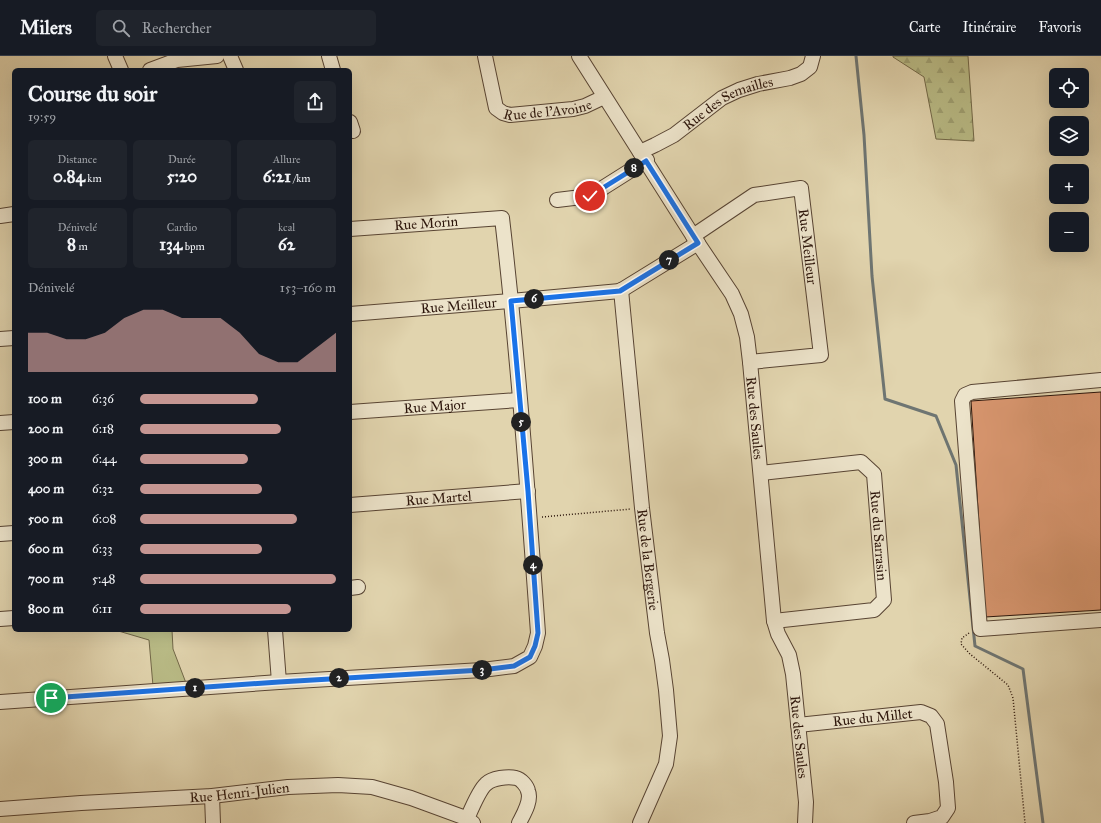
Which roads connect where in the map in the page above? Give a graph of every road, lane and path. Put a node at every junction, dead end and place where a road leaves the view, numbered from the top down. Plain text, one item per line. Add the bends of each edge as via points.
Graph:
1 (115, 56) edge
2 (217, 56) edge
3 (230, 56) edge
4 (329, 56) edge
5 (485, 56) edge
6 (579, 56) edge
7 (812, 56) edge
8 (120, 68) edge
9 (155, 68) edge
10 (235, 68) edge
11 (332, 68) edge
12 (604, 97) junction
13 (644, 158) junction
14 (556, 200) dead end
15 (12, 214) edge
16 (0, 216) edge
17 (352, 229) edge
18 (695, 239) junction
19 (621, 290) junction
20 (511, 301) junction
21 (352, 314) edge
22 (12, 338) edge
23 (0, 339) edge
24 (750, 362) junction
25 (1101, 380) edge
26 (519, 400) junction
27 (352, 412) edge
28 (12, 422) edge
29 (0, 423) edge
30 (761, 473) junction
31 (528, 491) junction
32 (352, 506) edge
33 (642, 508) junction
34 (530, 519) junction
35 (12, 533) edge
36 (0, 534) edge
37 (12, 618) edge
38 (0, 619) edge
39 (1101, 620) edge
40 (774, 621) junction
41 (980, 629) junction
42 (275, 632) edge
43 (279, 682) junction
44 (0, 702) edge
45 (798, 725) junction
46 (212, 796) junction
47 (0, 809) edge
48 (470, 821) edge
49 (213, 823) edge
50 (519, 823) edge
51 (640, 823) edge
52 (805, 823) edge
53 (914, 823) edge
54 (1025, 823) edge

1 - 8 street
2 - 9 street via 177,60
3 - 10 street
4 - 11 street
5 - 12 street, Rue de l'Avoine via 496,108 503,113 510,115 573,109
6 - 12 street, Rue des Saules
7 - 13 street, Rue des Semailles via 810,67 801,74 758,84 722,98 674,135 655,145
12 - 13 street, Rue des Saules
13 - 14 street, Rue des Semailles via 590,196
13 - 18 street, Rue des Saules
15 - 16 street
17 - 20 street, Rue Morin via 502,218
18 - 19 street, Rue Meilleur
18 - 24 street, Rue des Saules via 732,294 741,314
18 - 24 street, Rue Meilleur via 754,195 801,188 820,355
19 - 20 street, Rue Meilleur
19 - 33 street, Rue de la Bergerie
20 - 21 street, Rue Meilleur
20 - 26 street
22 - 23 street
24 - 30 street, Rue des Saules
25 - 41 street via 972,392 965,395 962,401
26 - 27 street, Rue Major
26 - 31 street
28 - 29 street
30 - 40 street, Rue des Saules
30 - 40 street, Rue du Sarrasin via 861,462 874,474 884,600 874,610
31 - 32 street, Rue Martel
31 - 34 street
33 - 34 path
33 - 51 street, Rue de la Bergerie via 670,736 666,764
34 - 43 street via 538,633 530,657 514,666 482,670
35 - 36 street
37 - 38 street
39 - 41 street
40 - 45 street, Rue des Saules via 793,674
41 - 54 path via 968,633 962,638 961,644 1008,685 1013,698
42 - 43 street
43 - 44 street
45 - 52 street, Rue des Saules via 806,802
45 - 53 street, Rue du Millet via 921,712 931,716 937,724 948,808 942,817
46 - 47 street, Rue Henri-Julien
46 - 48 street, Rue Henri-Julien via 288,787 372,787 411,798
46 - 49 street
48 - 50 street via 485,785 492,779 517,778 529,792 527,809

